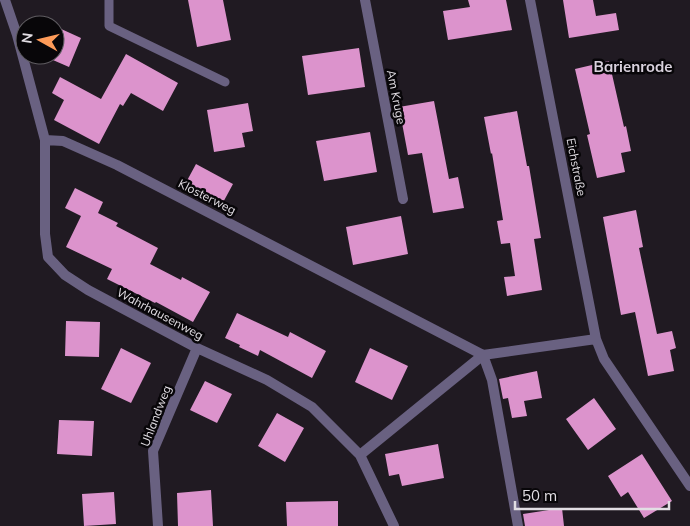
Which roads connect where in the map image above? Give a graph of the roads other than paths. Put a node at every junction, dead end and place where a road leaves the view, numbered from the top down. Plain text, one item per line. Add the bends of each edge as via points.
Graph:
1 (6, 0) edge
2 (110, 0) edge
3 (365, 0) edge
4 (530, 0) edge
5 (225, 82) dead end
6 (45, 140) junction
7 (403, 199) dead end
8 (596, 339) junction
9 (197, 348) junction
10 (483, 355) junction
11 (360, 454) junction
12 (690, 486) edge
13 (158, 526) edge
14 (394, 526) edge
15 (518, 526) edge

1 - 6 street
2 - 5 lane via 109,26
3 - 7 street, Am Kruge
4 - 8 street, Eichstraße
6 - 9 street, Wahrhausenweg via 48,257 65,276
6 - 10 street, Klosterweg via 63,141 117,165
8 - 10 street
8 - 12 street, Eichstraße via 604,358
9 - 11 street, Wahrhausenweg via 267,380 312,407
9 - 13 street, Uhlandweg via 153,451
10 - 11 street
10 - 15 street via 492,380
11 - 14 street, Wahrhausenweg

